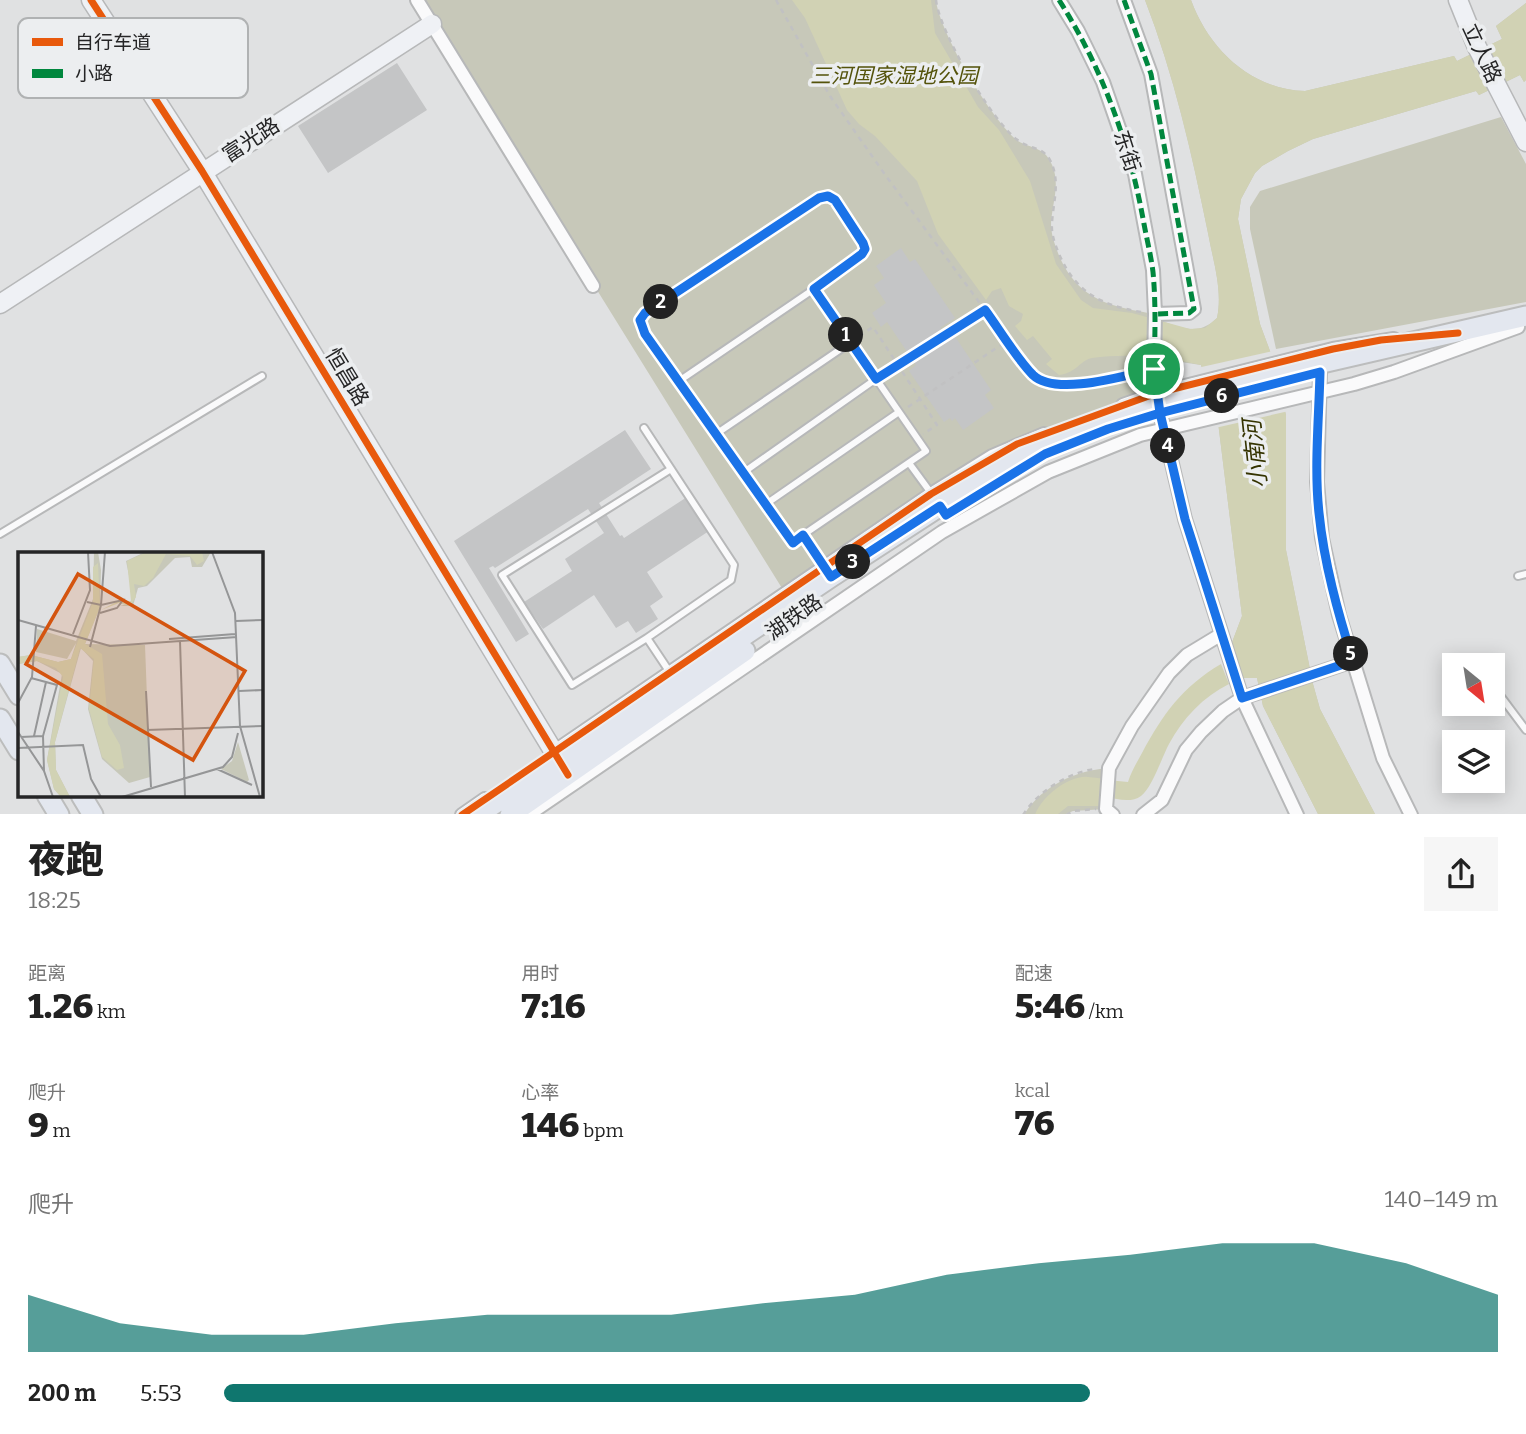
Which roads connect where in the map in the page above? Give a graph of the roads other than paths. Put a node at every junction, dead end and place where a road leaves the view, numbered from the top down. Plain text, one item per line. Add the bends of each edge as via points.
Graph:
1 (91, 0) edge
2 (417, 0) edge
3 (1059, 0) edge
4 (1124, 0) edge
5 (1458, 0) edge
6 (103, 18) edge
7 (432, 24) junction
8 (155, 98) edge
9 (1526, 142) edge
10 (202, 171) junction
11 (593, 286) dead end
12 (814, 289) junction
13 (0, 304) edge
14 (1155, 314) junction
15 (1523, 322) edge
16 (851, 342) junction
17 (1295, 368) junction
18 (1320, 372) junction
19 (262, 376) dead end
20 (876, 379) junction
21 (679, 381) junction
22 (1320, 392) junction
23 (1207, 398) junction
24 (1160, 410) junction
25 (899, 412) junction
26 (644, 428) dead end
27 (716, 434) junction
28 (909, 463) junction
29 (671, 469) junction
30 (744, 472) junction
31 (766, 504) junction
32 (939, 505) junction
33 (0, 534) edge
34 (803, 535) junction
35 (831, 577) junction
36 (1220, 635) junction
37 (647, 638) junction
38 (1353, 661) junction
39 (0, 664) edge
40 (673, 677) junction
41 (18, 693) edge
42 (1242, 698) junction
43 (1505, 702) edge
44 (0, 719) edge
45 (1526, 730) edge
46 (18, 748) edge
47 (560, 763) junction
48 (48, 797) edge
49 (82, 797) edge
50 (1108, 812) edge
51 (59, 814) edge
52 (93, 814) edge
53 (462, 814) edge
54 (478, 814) edge
55 (510, 814) edge
56 (528, 814) edge
57 (1143, 814) edge
58 (1297, 814) edge
59 (1411, 814) edge

1 - 6 street, 恒昌路
2 - 7 street
3 - 14 street, 东街 via 1103,82 1135,174 1153,270
4 - 14 street via 1151,74 1194,309
5 - 9 street, 立人路
7 - 10 street, 富光路
7 - 11 street
8 - 10 street, 恒昌路
10 - 13 street, 富光路
10 - 47 street, 恒昌路
12 - 16 lane
12 - 21 lane
12 - 21 lane via 865,249 828,196 645,313 641,328
14 - 24 street, 东街 via 1154,369
15 - 17 main road
15 - 18 main road
15 - 22 street via 1394,372
16 - 20 lane
16 - 27 lane
17 - 18 main road
17 - 23 main road, 湖铁路
18 - 22 street
19 - 33 lane
20 - 25 lane
20 - 30 lane
21 - 27 lane
22 - 23 street via 1296,397
22 - 38 street via 1318,510
23 - 24 main road, 湖铁路
23 - 24 street
24 - 32 main road, 湖铁路 via 1045,454
24 - 36 street, 东街 via 1185,519
24 - 56 street via 1140,435 1048,472 942,532
25 - 28 lane via 926,451
25 - 31 lane
26 - 29 lane
27 - 30 lane
28 - 32 lane
28 - 34 lane
29 - 37 lane via 734,565 734,572 731,580
29 - 37 lane via 502,575 572,685
30 - 31 lane
31 - 34 lane via 793,543
32 - 35 main road, 湖铁路
34 - 35 lane
35 - 40 main road, 湖铁路
35 - 47 main road, 湖铁路
36 - 42 street, 东街
36 - 50 street via 1169,673 1132,726 1109,768
37 - 40 lane
38 - 42 street
38 - 59 street via 1383,758
39 - 41 main road
40 - 47 main road, 湖铁路
42 - 57 street via 1201,732 1186,750 1162,800
42 - 58 street, 东街
43 - 45 lane
44 - 46 main road
47 - 53 street
47 - 54 main road, 湖铁路
47 - 55 main road, 湖铁路
48 - 51 main road
49 - 52 main road

